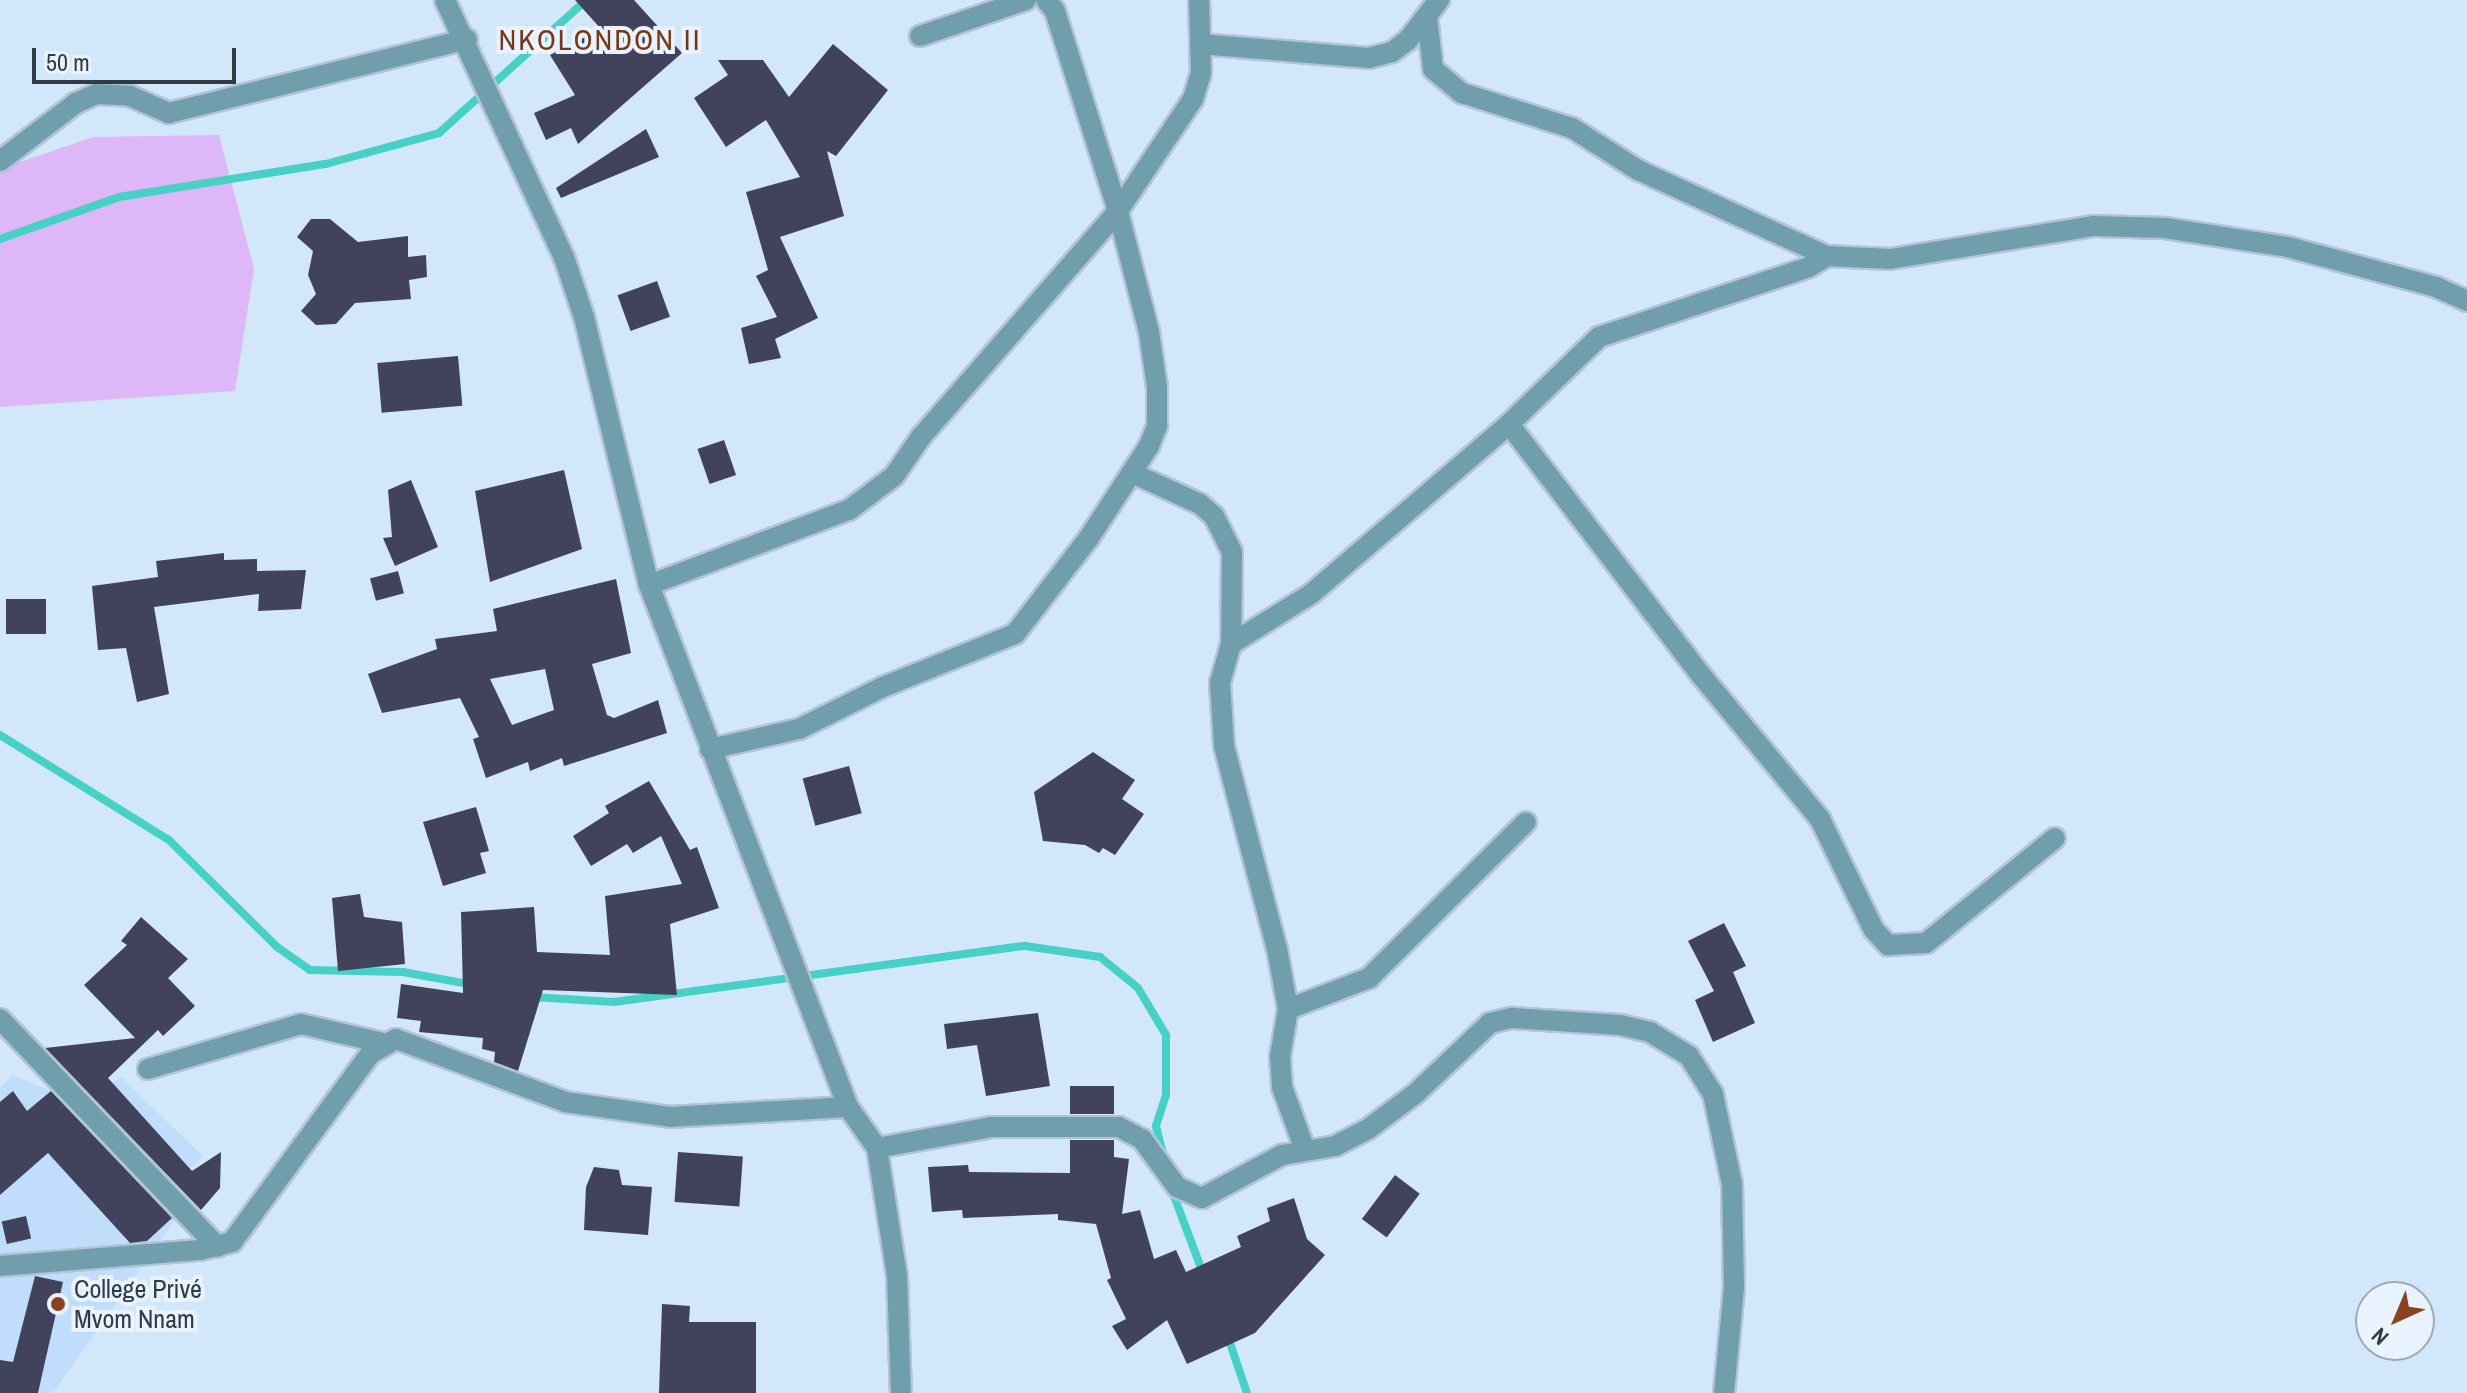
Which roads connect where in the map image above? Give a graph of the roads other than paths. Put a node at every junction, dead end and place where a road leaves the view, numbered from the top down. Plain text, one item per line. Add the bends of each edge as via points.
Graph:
1 (445, 0) edge
2 (1026, 0) edge
3 (1046, 0) edge
4 (1199, 0) edge
5 (1439, 0) edge
6 (1427, 17) junction
7 (920, 36) dead end
8 (467, 39) junction
9 (1200, 44) junction
10 (0, 161) edge
11 (1118, 211) junction
12 (1827, 256) junction
13 (2467, 301) edge
14 (1509, 424) junction
15 (1132, 473) junction
16 (649, 585) junction
17 (1231, 644) junction
18 (710, 749) junction
19 (1526, 822) dead end
20 (2055, 838) dead end
21 (1288, 1009) junction
22 (0, 1019) edge
23 (383, 1043) junction
24 (148, 1069) dead end
25 (848, 1107) junction
26 (877, 1148) junction
27 (1305, 1150) junction
28 (218, 1247) junction
29 (0, 1266) edge
30 (901, 1393) edge
31 (1724, 1393) edge

1 - 8 street
2 - 7 street
3 - 11 street via 1055,11
4 - 9 street
5 - 6 street
6 - 9 street via 1392,52 1369,58
6 - 12 street via 1433,69 1462,93 1572,128 1638,170
8 - 10 street via 169,113 130,96 96,94 76,103
8 - 16 street via 564,257 584,317
9 - 11 street via 1201,72 1193,99
11 - 15 street via 1157,387 1157,426
11 - 16 street via 872,496 849,510
12 - 13 street via 1890,259 2094,226 2165,228 2288,247 2436,287
12 - 14 street via 1809,267 1599,337
14 - 17 street via 1311,594
14 - 20 street via 1701,675 1820,819 1874,930 1888,945 1926,943
15 - 17 street via 1200,504 1224,534 1232,552
15 - 18 street via 1015,634 883,687 799,729
16 - 18 street
17 - 21 street via 1220,683 1224,746
18 - 25 street
19 - 21 street via 1369,978
21 - 27 street via 1280,1057 1282,1087
22 - 28 street
23 - 24 street via 301,1024
23 - 25 street via 412,1043 565,1102 670,1117
23 - 28 street via 244,1229
25 - 26 street
26 - 27 street via 991,1127 1119,1127 1142,1139 1177,1187 1202,1198 1282,1155
26 - 30 street via 897,1275
27 - 31 street via 1335,1146 1368,1129 1415,1094 1490,1023 1512,1018 1650,1032 1689,1056 1713,1094 1732,1184 1734,1287
28 - 29 street

